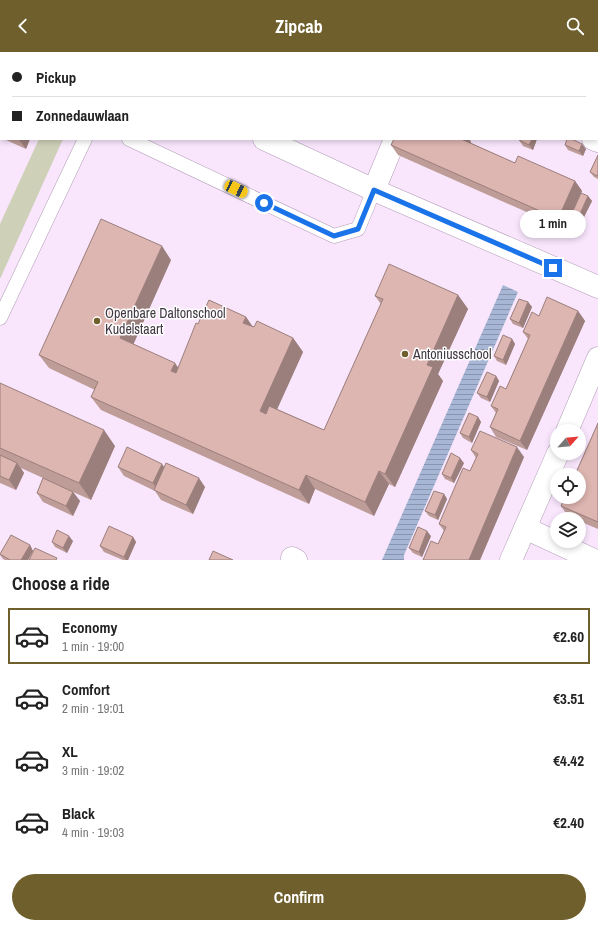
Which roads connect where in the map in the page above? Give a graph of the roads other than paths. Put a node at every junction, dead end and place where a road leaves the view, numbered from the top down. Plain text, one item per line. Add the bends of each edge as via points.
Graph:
1 (85, 140) edge
2 (131, 140) edge
3 (266, 140) edge
4 (395, 140) edge
5 (374, 190) junction
6 (598, 287) edge
7 (0, 318) edge
8 (598, 358) edge
9 (570, 424) edge
10 (555, 460) edge
11 (526, 528) junction
12 (511, 560) edge
13 (594, 560) edge

1 - 7 lane
2 - 5 lane via 334,236 358,229
3 - 5 street
4 - 5 street
5 - 6 street
8 - 9 street
10 - 11 street
11 - 12 street
11 - 13 street

